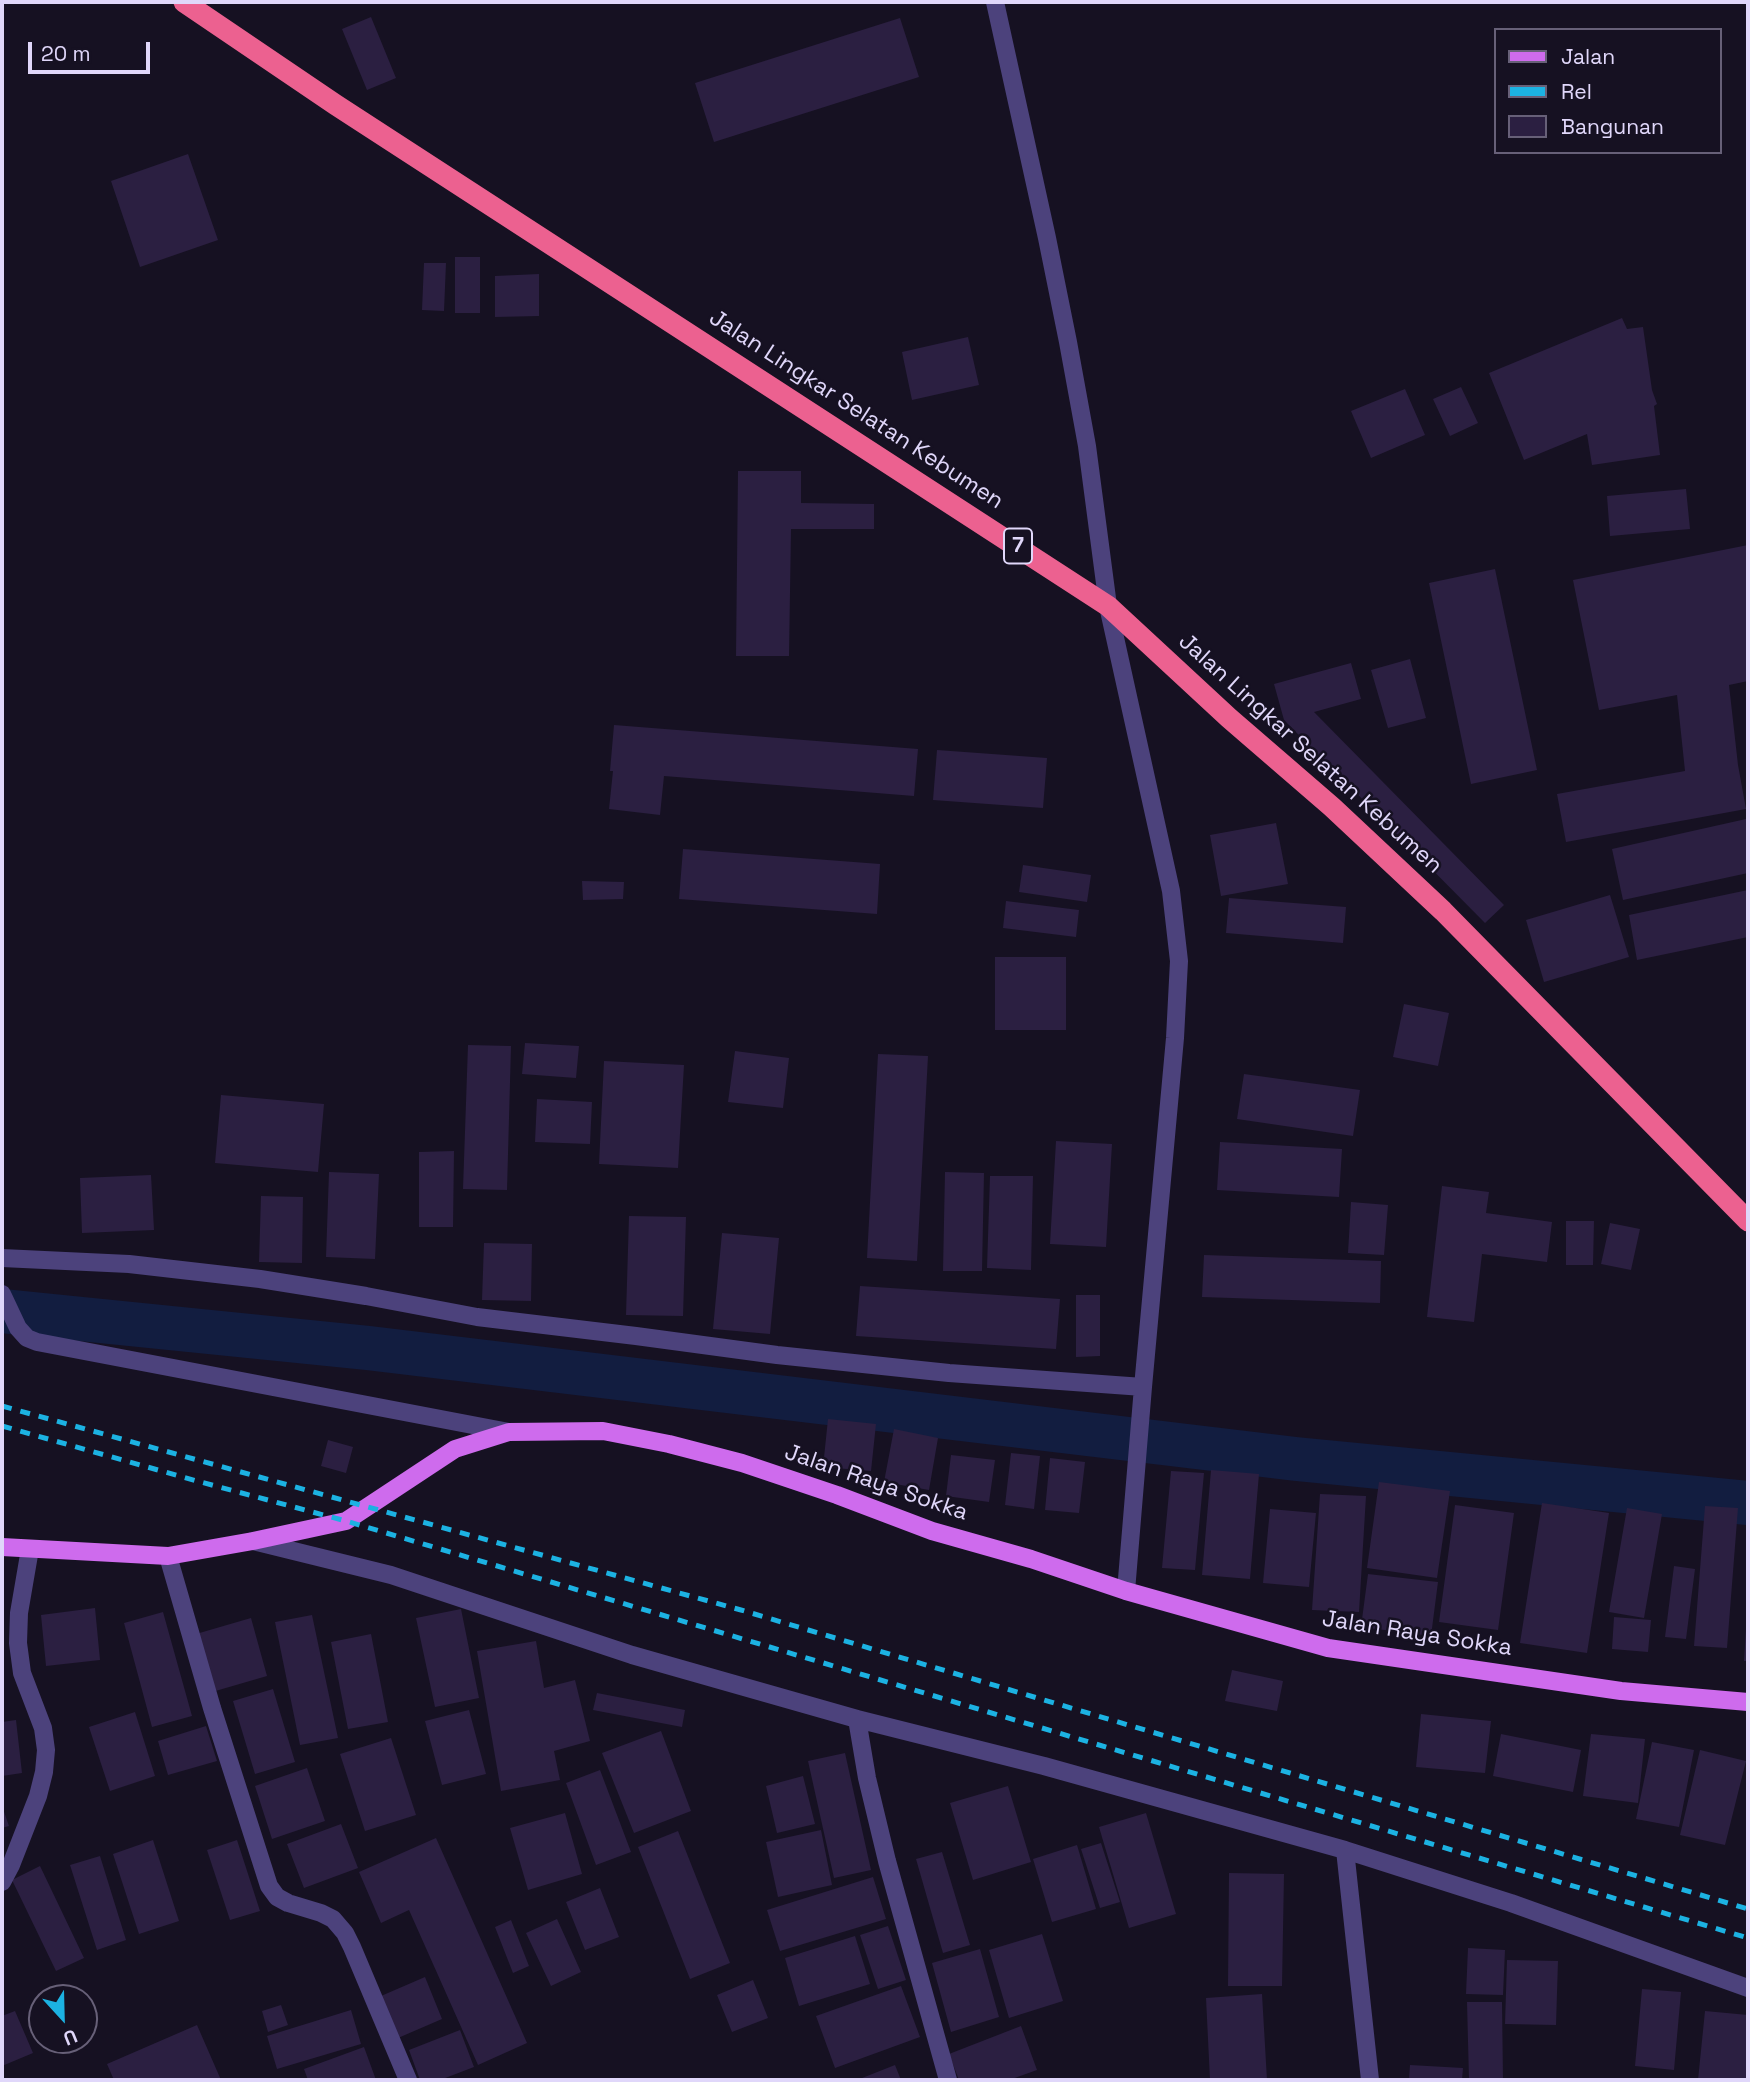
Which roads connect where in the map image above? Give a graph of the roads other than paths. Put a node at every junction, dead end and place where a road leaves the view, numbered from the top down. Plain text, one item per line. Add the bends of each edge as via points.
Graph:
1 (184, 2) edge
2 (995, 2) edge
3 (1108, 606) junction
4 (1748, 1221) edge
5 (2, 1258) edge
6 (2, 1294) edge
7 (1143, 1387) junction
8 (509, 1432) junction
9 (253, 1541) junction
10 (2, 1547) edge
11 (30, 1549) junction
12 (168, 1556) junction
13 (1126, 1591) junction
14 (1748, 1702) edge
15 (857, 1719) junction
16 (1345, 1850) junction
17 (2, 1882) edge
18 (1748, 1988) edge
19 (408, 2080) edge
20 (948, 2080) edge
21 (1370, 2080) edge

1 - 3 highway, Jalan Lingkar Selatan Kebumen / 7
2 - 3 street via 1073,368
3 - 4 highway, Jalan Lingkar Selatan Kebumen / 7 via 1443,911
3 - 7 street via 1171,891 1179,961
5 - 7 street via 129,1264 260,1279 477,1317 777,1355
6 - 8 street via 18,1328 37,1342
7 - 13 street
8 - 9 main road, Jalan Raya Sokka via 455,1450 346,1521
8 - 13 main road, Jalan Raya Sokka via 603,1432 669,1444
9 - 12 main road, Jalan Raya Sokka
9 - 15 street via 391,1576 632,1655
10 - 11 main road, Jalan Raya Sokka
11 - 12 main road, Jalan Raya Sokka
11 - 17 street via 18,1643 22,1673 43,1728 46,1750 38,1796
12 - 19 street via 269,1886 288,1903 333,1919 345,1933
13 - 14 main road, Jalan Raya Sokka via 1328,1647 1621,1691
15 - 16 street
15 - 20 street via 887,1861
16 - 18 street via 1511,1903
16 - 21 street

